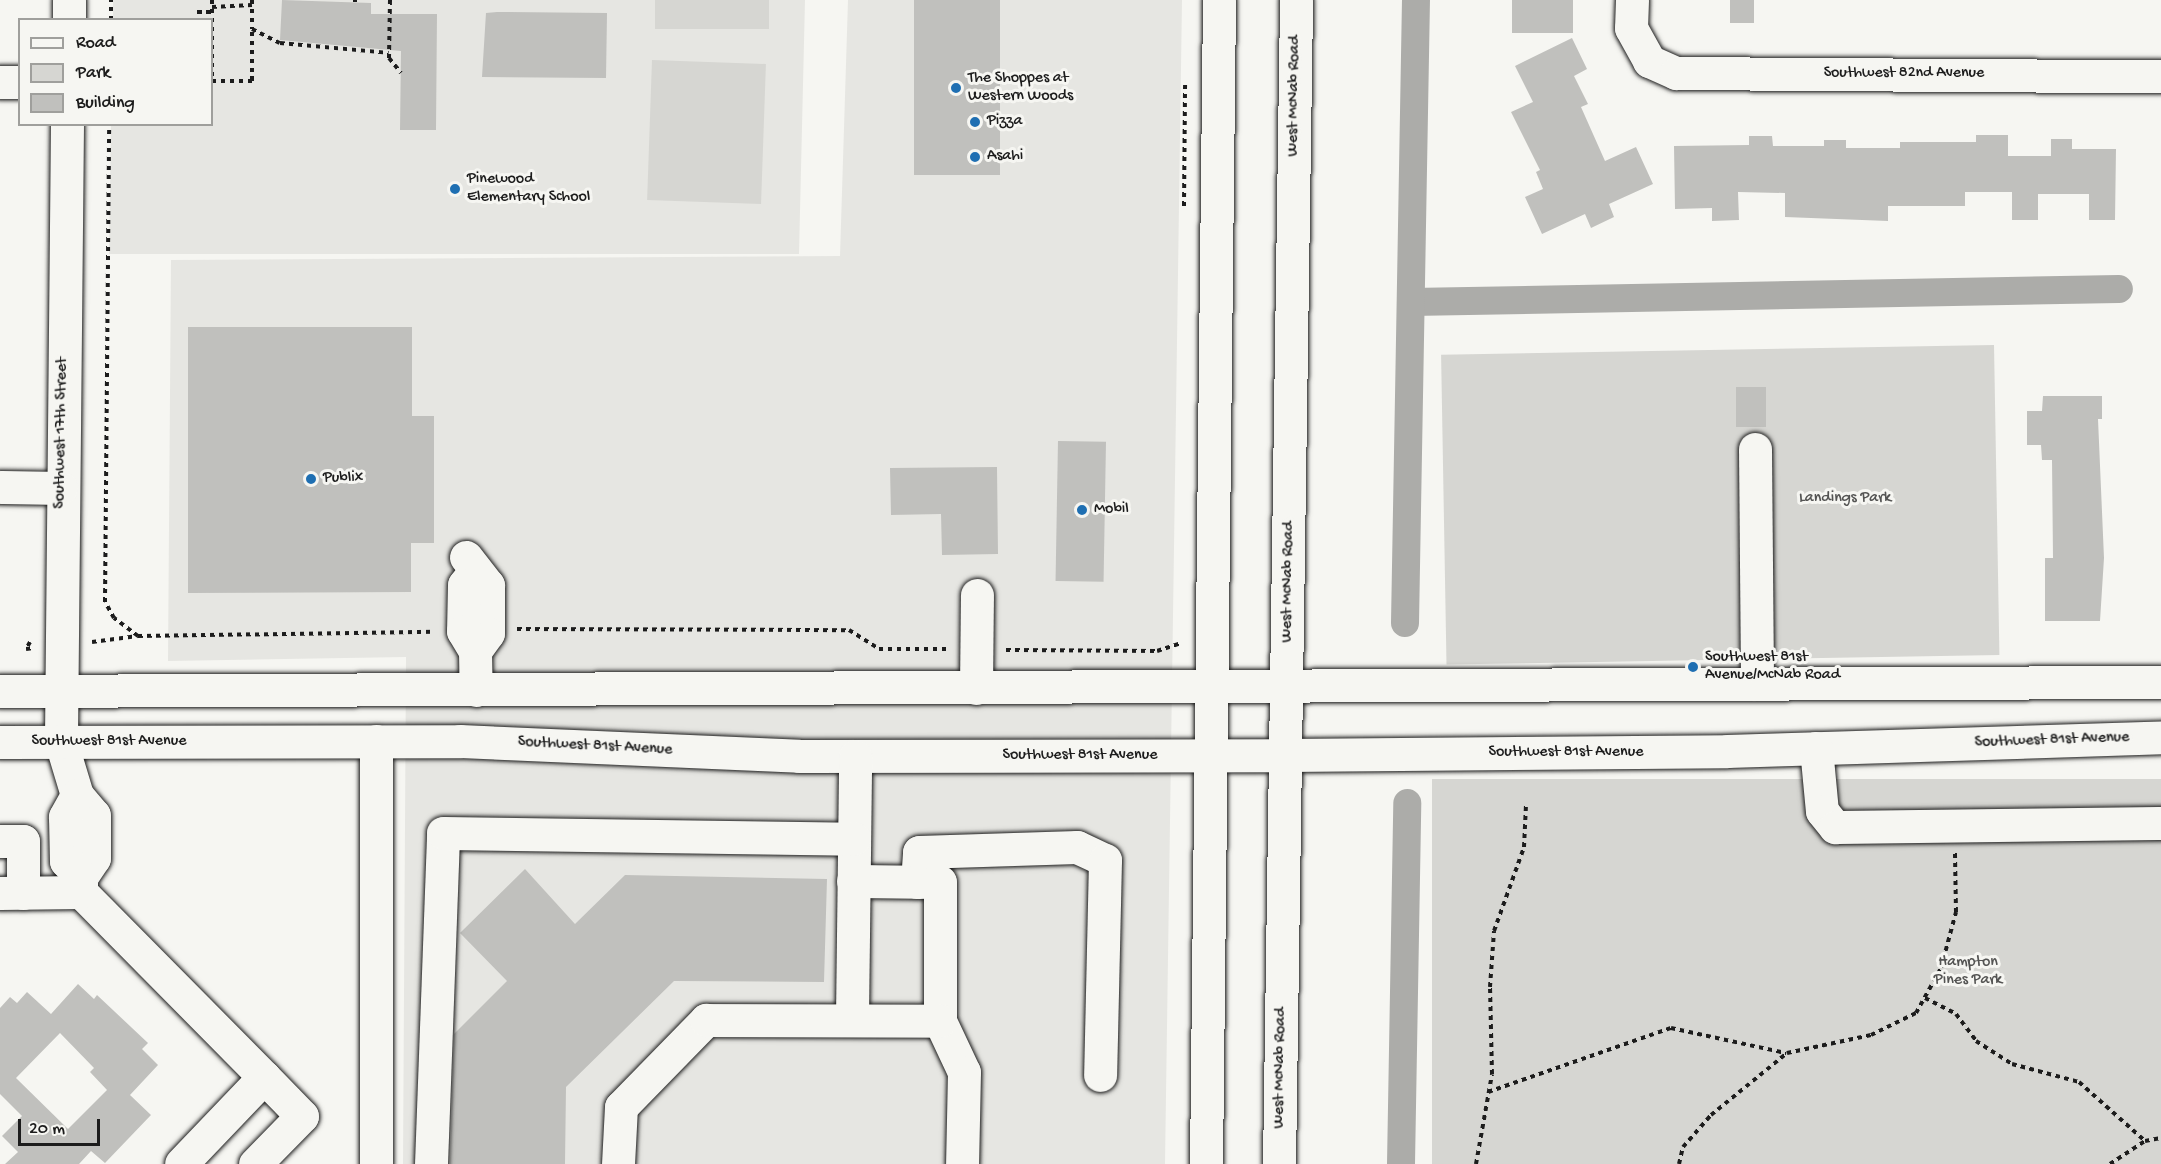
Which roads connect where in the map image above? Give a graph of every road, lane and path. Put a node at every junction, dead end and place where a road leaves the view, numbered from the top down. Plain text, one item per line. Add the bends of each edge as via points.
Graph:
1 (69, 0) edge
2 (111, 0) edge
3 (212, 0) edge
4 (390, 0) edge
5 (1219, 0) edge
6 (1296, 0) edge
7 (1632, 0) edge
8 (252, 3) edge
9 (212, 9) junction
10 (197, 12) dead end
11 (69, 18) edge
12 (111, 18) edge
13 (212, 18) edge
14 (252, 29) junction
15 (389, 53) junction
16 (401, 73) dead end
17 (1187, 75) dead end
18 (2161, 76) edge
19 (213, 81) edge
20 (0, 82) edge
21 (18, 82) edge
22 (67, 126) edge
23 (109, 126) edge
24 (1184, 213) dead end
25 (1755, 449) dead end
26 (0, 487) edge
27 (61, 488) junction
28 (469, 563) dead end
29 (977, 595) dead end
30 (111, 612) dead end
31 (1186, 634) dead end
32 (138, 636) dead end
33 (475, 637) junction
34 (977, 650) junction
35 (2161, 682) edge
36 (1757, 684) junction
37 (1214, 687) junction
38 (1287, 687) junction
39 (976, 688) junction
40 (476, 690) junction
41 (0, 691) edge
42 (61, 691) junction
43 (2161, 737) edge
44 (376, 741) junction
45 (0, 742) edge
46 (61, 742) junction
47 (1816, 748) junction
48 (1214, 755) junction
49 (1286, 755) junction
50 (855, 756) junction
51 (1526, 805) dead end
52 (2161, 823) edge
53 (1955, 826) junction
54 (854, 839) junction
55 (0, 841) edge
56 (854, 881) junction
57 (917, 882) junction
58 (81, 884) junction
59 (12, 893) edge
60 (1924, 998) junction
61 (852, 1017) junction
62 (940, 1021) junction
63 (1787, 1053) junction
64 (1100, 1075) dead end
65 (264, 1077) junction
66 (1488, 1092) junction
67 (2161, 1138) edge
68 (2145, 1141) junction
69 (181, 1164) edge
70 (255, 1164) edge
71 (376, 1164) edge
72 (431, 1164) edge
73 (618, 1164) edge
74 (962, 1164) edge
75 (1206, 1164) edge
76 (1279, 1164) edge
77 (1476, 1164) edge
78 (1679, 1164) edge
79 (2110, 1164) edge

1 - 11 street
2 - 12 path
3 - 9 path
4 - 15 path
5 - 37 street
6 - 38 street, West McNab Road
7 - 18 street, Southwest 82nd Avenue via 1631,28 1649,61 1676,73
8 - 9 path
8 - 14 path
9 - 10 path
9 - 13 path
14 - 15 path via 280,43
14 - 19 path via 252,81
15 - 16 path via 392,66
17 - 24 path
20 - 21 street
22 - 27 street, Southwest 17th Street
23 - 30 path via 105,602
25 - 36 street
26 - 27 street
27 - 42 street, Southwest 17th Street
28 - 33 street via 464,585
29 - 34 street
31 - 34 path via 1177,648 1156,651
32 - 33 path
33 - 34 path via 849,630 879,649
33 - 40 street
34 - 39 street
35 - 36 street
36 - 38 street
37 - 38 street
37 - 39 street
37 - 48 street
38 - 49 street, West McNab Road
39 - 40 street
40 - 42 street
41 - 42 street
42 - 46 street, Southwest 17th Street
43 - 47 street, Southwest 81st Avenue
44 - 46 street, Southwest 81st Avenue
44 - 50 street, Southwest 81st Avenue
44 - 71 street
45 - 46 street, Southwest 81st Avenue
46 - 58 street, Southwest 17th Street via 77,795 66,817 66,861
47 - 49 street, Southwest 81st Avenue
47 - 53 street via 1822,812 1835,827
48 - 49 street, Southwest 81st Avenue
48 - 50 street, Southwest 81st Avenue
48 - 75 street
49 - 76 street, West McNab Road
50 - 54 street
51 - 66 path via 1524,847 1494,931
52 - 53 street
53 - 60 path via 1956,912 1941,968
54 - 56 street
54 - 72 street via 443,833
55 - 59 street via 23,841
56 - 57 street
56 - 61 street
57 - 62 street via 940,882
57 - 64 street via 919,852 1077,847 1105,860
58 - 59 street
58 - 65 street
60 - 63 path via 1916,1013 1870,1035
60 - 68 path via 1956,1014 1976,1041 2012,1064 2079,1082
61 - 62 street
61 - 73 street via 706,1020 621,1107
62 - 74 street via 964,1072
63 - 66 path via 1671,1028
63 - 78 path via 1711,1115 1683,1148
65 - 69 street
65 - 70 street via 302,1116
66 - 77 path
67 - 68 path
68 - 79 path

